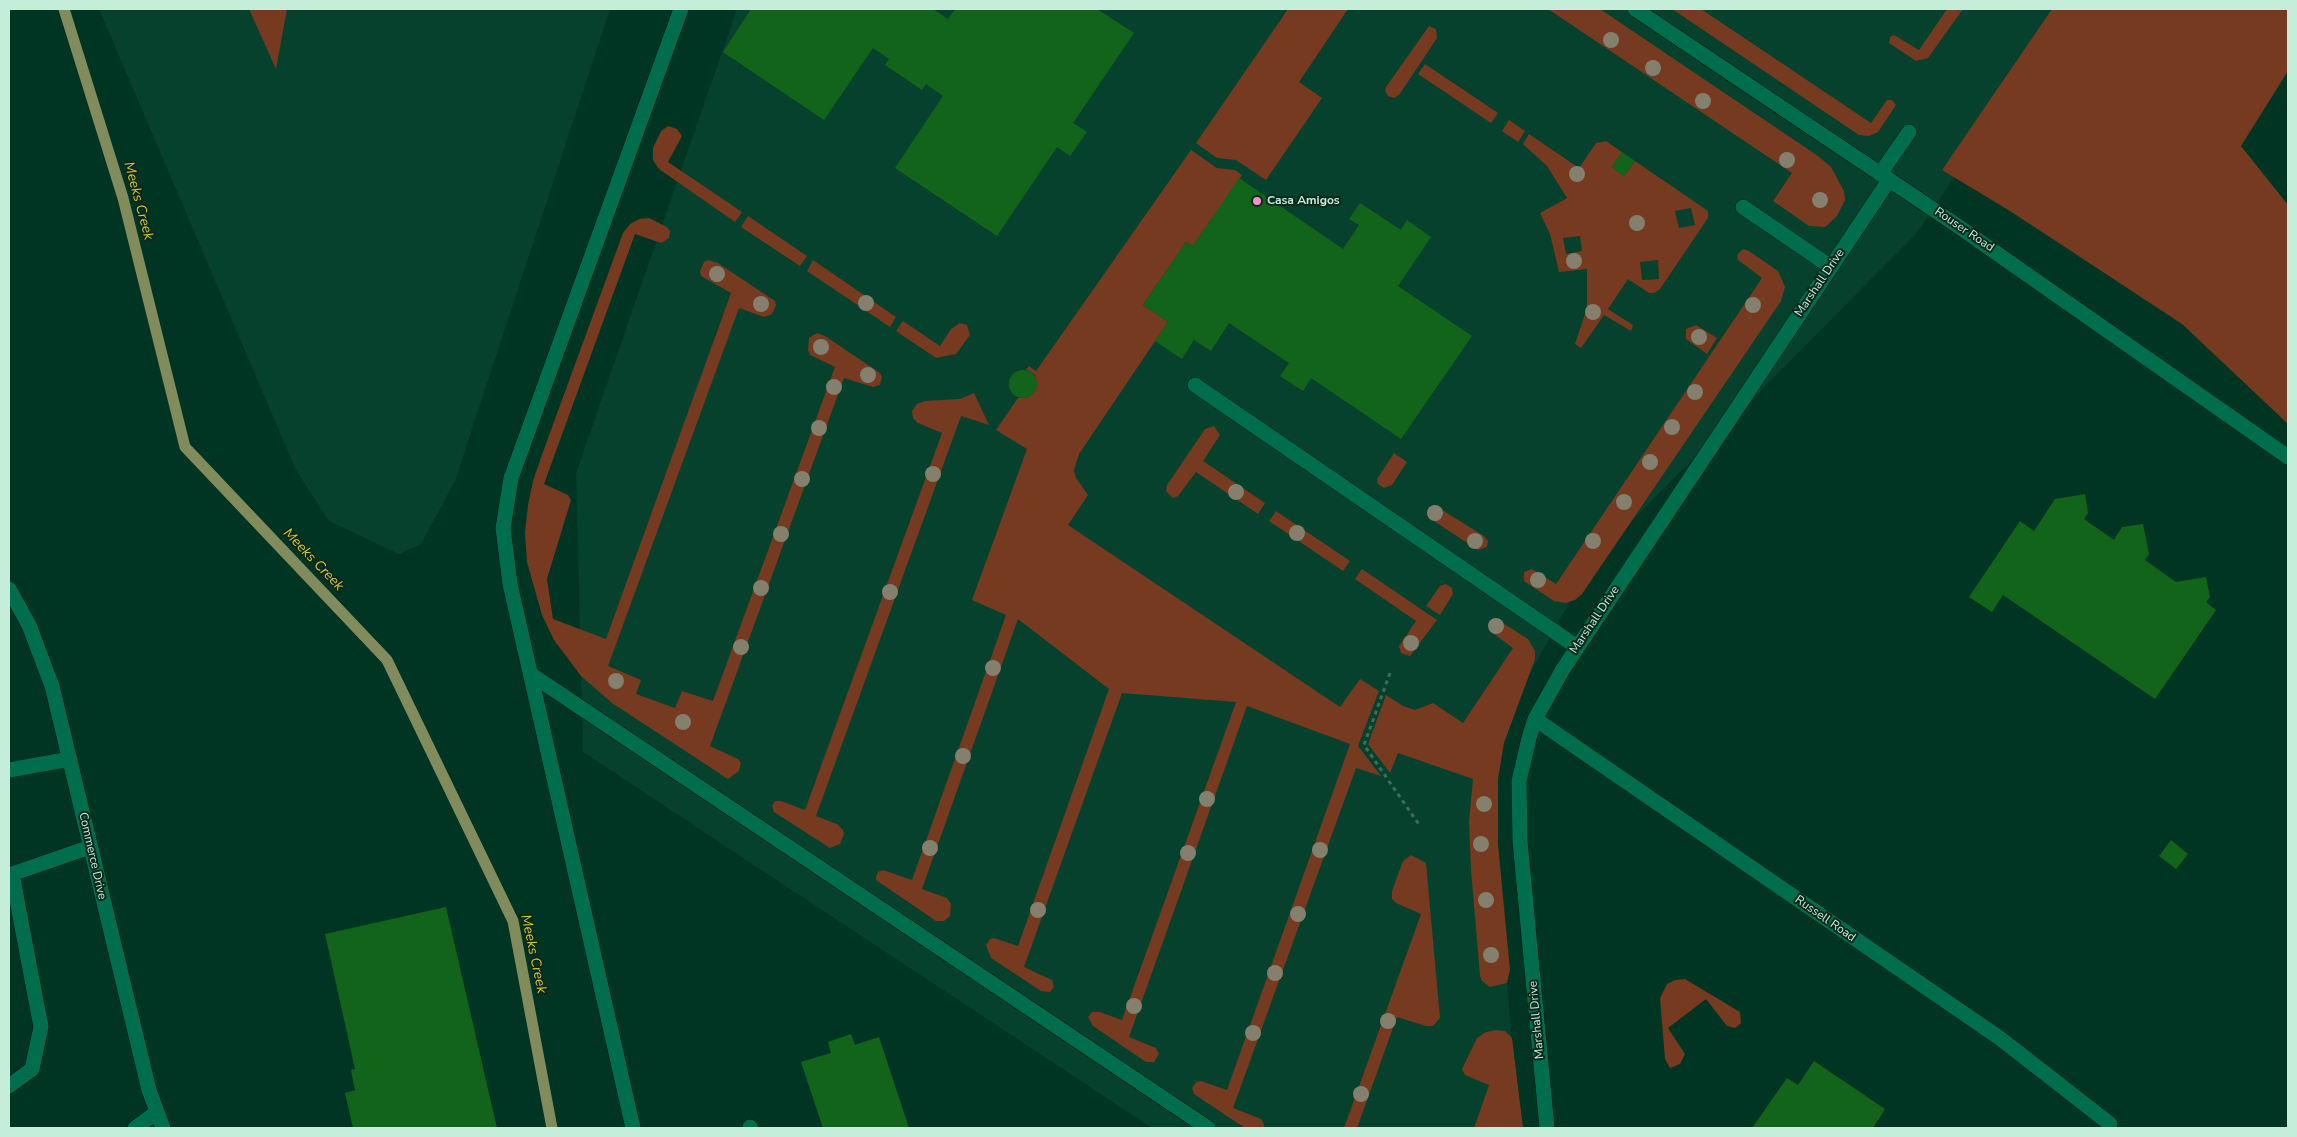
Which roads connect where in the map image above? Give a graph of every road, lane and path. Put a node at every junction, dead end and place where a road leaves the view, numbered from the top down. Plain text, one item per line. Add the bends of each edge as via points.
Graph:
1 (680, 9) edge
2 (1636, 9) edge
3 (1909, 132) dead end
4 (1885, 177) junction
5 (1743, 207) dead end
6 (1831, 267) junction
7 (1195, 385) dead end
8 (2288, 457) edge
9 (9, 589) edge
10 (1577, 647) junction
11 (1390, 673) dead end
12 (532, 675) junction
13 (1535, 719) junction
14 (70, 759) junction
15 (9, 770) edge
16 (1420, 826) dead end
17 (90, 847) junction
18 (10, 874) edge
19 (9, 1086) edge
20 (157, 1112) junction
21 (2110, 1124) dead end
22 (135, 1128) edge
23 (163, 1128) edge
24 (633, 1128) edge
25 (1208, 1128) edge
26 (1547, 1128) edge

1 - 12 street via 511,478 503,528 505,553
2 - 4 street, Rouser Road
3 - 4 street, Marshall Drive
4 - 6 street, Marshall Drive
4 - 8 street, Rouser Road
5 - 6 street
6 - 10 street, Marshall Drive
7 - 10 street
9 - 14 street, Commerce Drive via 28,624 52,686
10 - 13 street, Marshall Drive
11 - 16 path via 1364,745
12 - 24 street
12 - 25 street
13 - 21 street, Russell Road via 2000,1039
13 - 26 street, Marshall Drive via 1519,781 1519,822
14 - 15 street
14 - 17 street, Commerce Drive
17 - 18 street
17 - 20 street, Commerce Drive
18 - 19 street via 41,1027 32,1069
20 - 22 street
20 - 23 street, Commerce Drive

